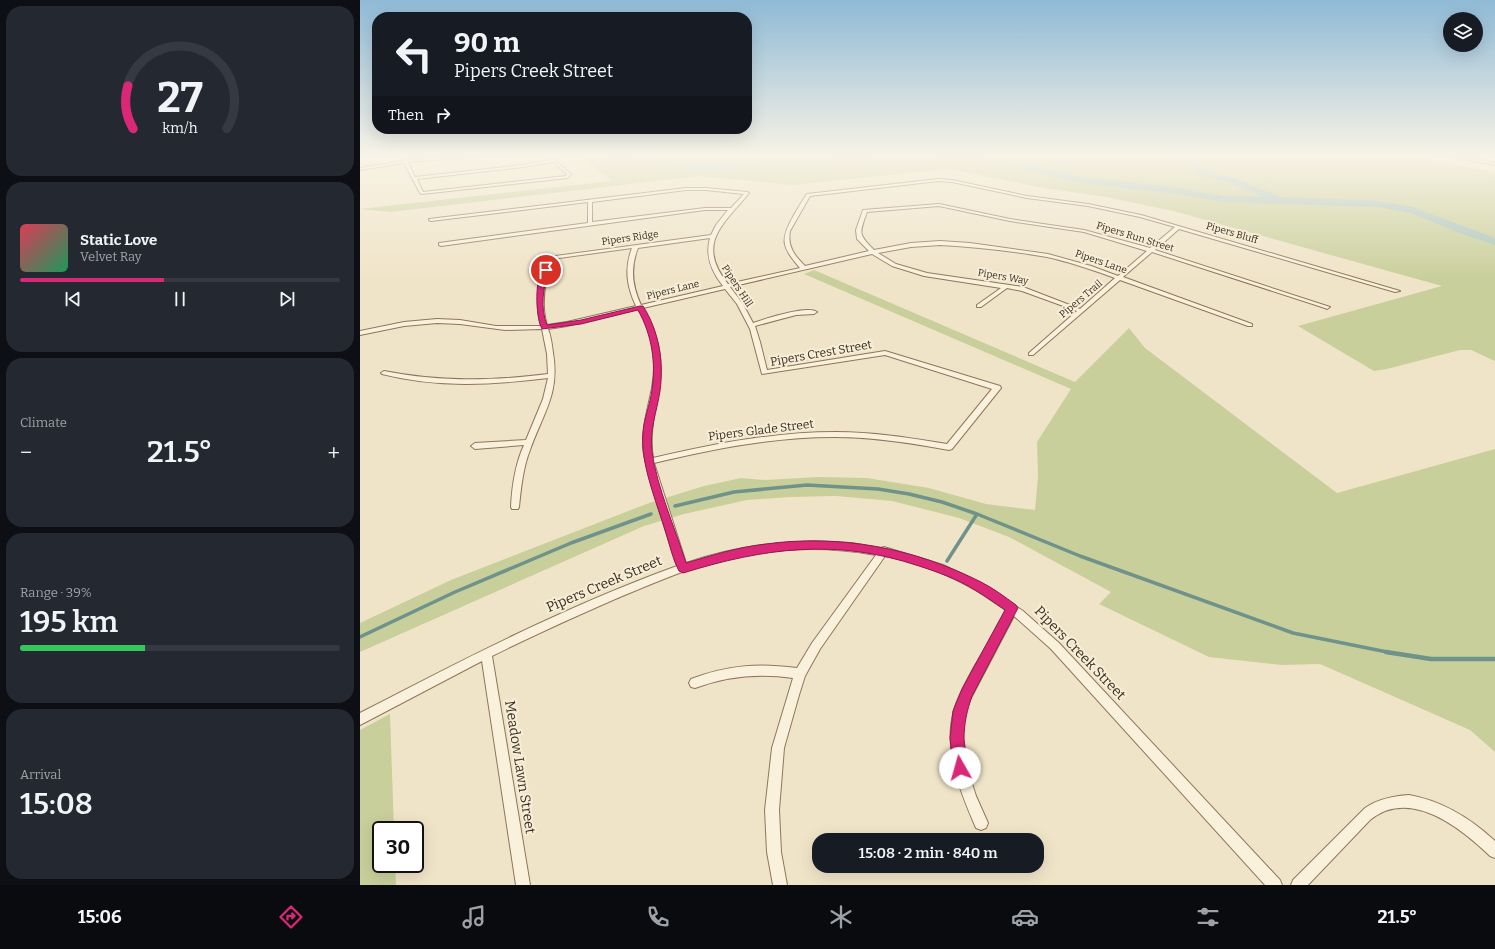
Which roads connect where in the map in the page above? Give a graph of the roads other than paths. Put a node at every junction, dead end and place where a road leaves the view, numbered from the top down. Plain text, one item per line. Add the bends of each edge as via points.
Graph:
1 (624, 196) edge
2 (744, 196) edge
3 (809, 196) edge
4 (1023, 196) edge
5 (590, 200) junction
6 (733, 209) junction
7 (865, 212) joint
8 (431, 220) dead end
9 (590, 224) junction
10 (1178, 227) junction
11 (714, 236) junction
12 (441, 244) dead end
13 (636, 246) junction
14 (1151, 250) junction
15 (873, 252) junction
16 (803, 268) junction
17 (1119, 278) junction
18 (1007, 286) junction
19 (726, 287) junction
20 (1397, 291) dead end
21 (979, 306) dead end
22 (1327, 307) dead end
23 (640, 308) junction
24 (1081, 311) junction
25 (814, 312) dead end
26 (751, 325) junction
27 (1250, 325) dead end
28 (545, 327) junction
29 (360, 333) edge
30 (1031, 354) dead end
31 (384, 373) dead end
32 (764, 373) joint
33 (551, 376) junction
34 (529, 442) junction
35 (474, 446) dead end
36 (949, 447) joint
37 (650, 461) junction
38 (515, 507) dead end
39 (884, 551) junction
40 (683, 568) junction
41 (1012, 608) junction
42 (486, 653) junction
43 (800, 674) junction
44 (695, 683) dead end
45 (360, 719) edge
46 (981, 823) dead end
47 (1495, 851) edge
48 (523, 885) edge
49 (780, 885) edge
50 (1275, 885) edge
51 (1298, 885) edge

1 - 5 street, Pipers Hill
2 - 6 street, Pipers Hill
3 - 16 street, Pipers Bluff via 786,235 787,248
4 - 10 street, Pipers Bluff via 1113,210
5 - 8 street
5 - 9 street
6 - 9 street via 705,209
6 - 11 street, Pipers Hill
7 - 14 street, Pipers Run Street via 934,204 1010,220 1084,231
7 - 15 street, Pipers Way via 858,226 858,234 862,242
9 - 12 street
10 - 14 street, Pipers Trail
10 - 20 street, Pipers Bluff
11 - 13 street, Pipers Ridge
11 - 19 street, Pipers Hill via 710,249 711,260
13 - 23 street via 629,268 631,284
13 - 28 street, Pipers Ridge via 550,258 540,298
14 - 17 street, Pipers Trail
14 - 22 street, Pipers Run Street
15 - 16 street, Pipers Lane
15 - 17 street, Pipers Lane via 940,241 1048,256
15 - 18 street, Pipers Way via 917,275
16 - 19 street, Pipers Lane
17 - 24 street, Pipers Trail
17 - 27 street, Pipers Lane
18 - 21 street
18 - 24 street, Pipers Way via 1039,294
19 - 23 street, Pipers Lane
19 - 26 street, Pipers Hill via 740,304
23 - 28 street, Pipers Lane via 581,322
23 - 37 street via 651,330 658,363 656,391 647,432
24 - 30 street, Pipers Trail
25 - 26 street via 796,313
26 - 32 street, Pipers Hill
28 - 29 street, Pipers Lane via 502,328 434,321 400,324
28 - 33 street via 552,364
31 - 33 street via 415,380 465,383
32 - 36 street, Pipers Crest Street via 885,353 997,388
33 - 34 street via 542,412
34 - 35 street
34 - 38 street via 521,465
36 - 37 street, Pipers Glade Street via 883,438 819,435 744,442
37 - 40 street
39 - 40 street, Pipers Creek Street via 827,544 779,546 724,556
39 - 41 street, Pipers Creek Street via 957,575
39 - 43 street via 816,646
40 - 42 street, Pipers Creek Street via 574,612
41 - 46 street via 966,694 958,720 960,768 966,790
41 - 50 street, Pipers Creek Street via 1056,646
42 - 45 street, Pipers Creek Street
42 - 48 street, Meadow Lawn Street
43 - 44 street via 754,669 728,672
43 - 49 street via 778,748 774,778 774,852
47 - 51 street via 1460,822 1441,811 1423,804 1390,802 1376,808

